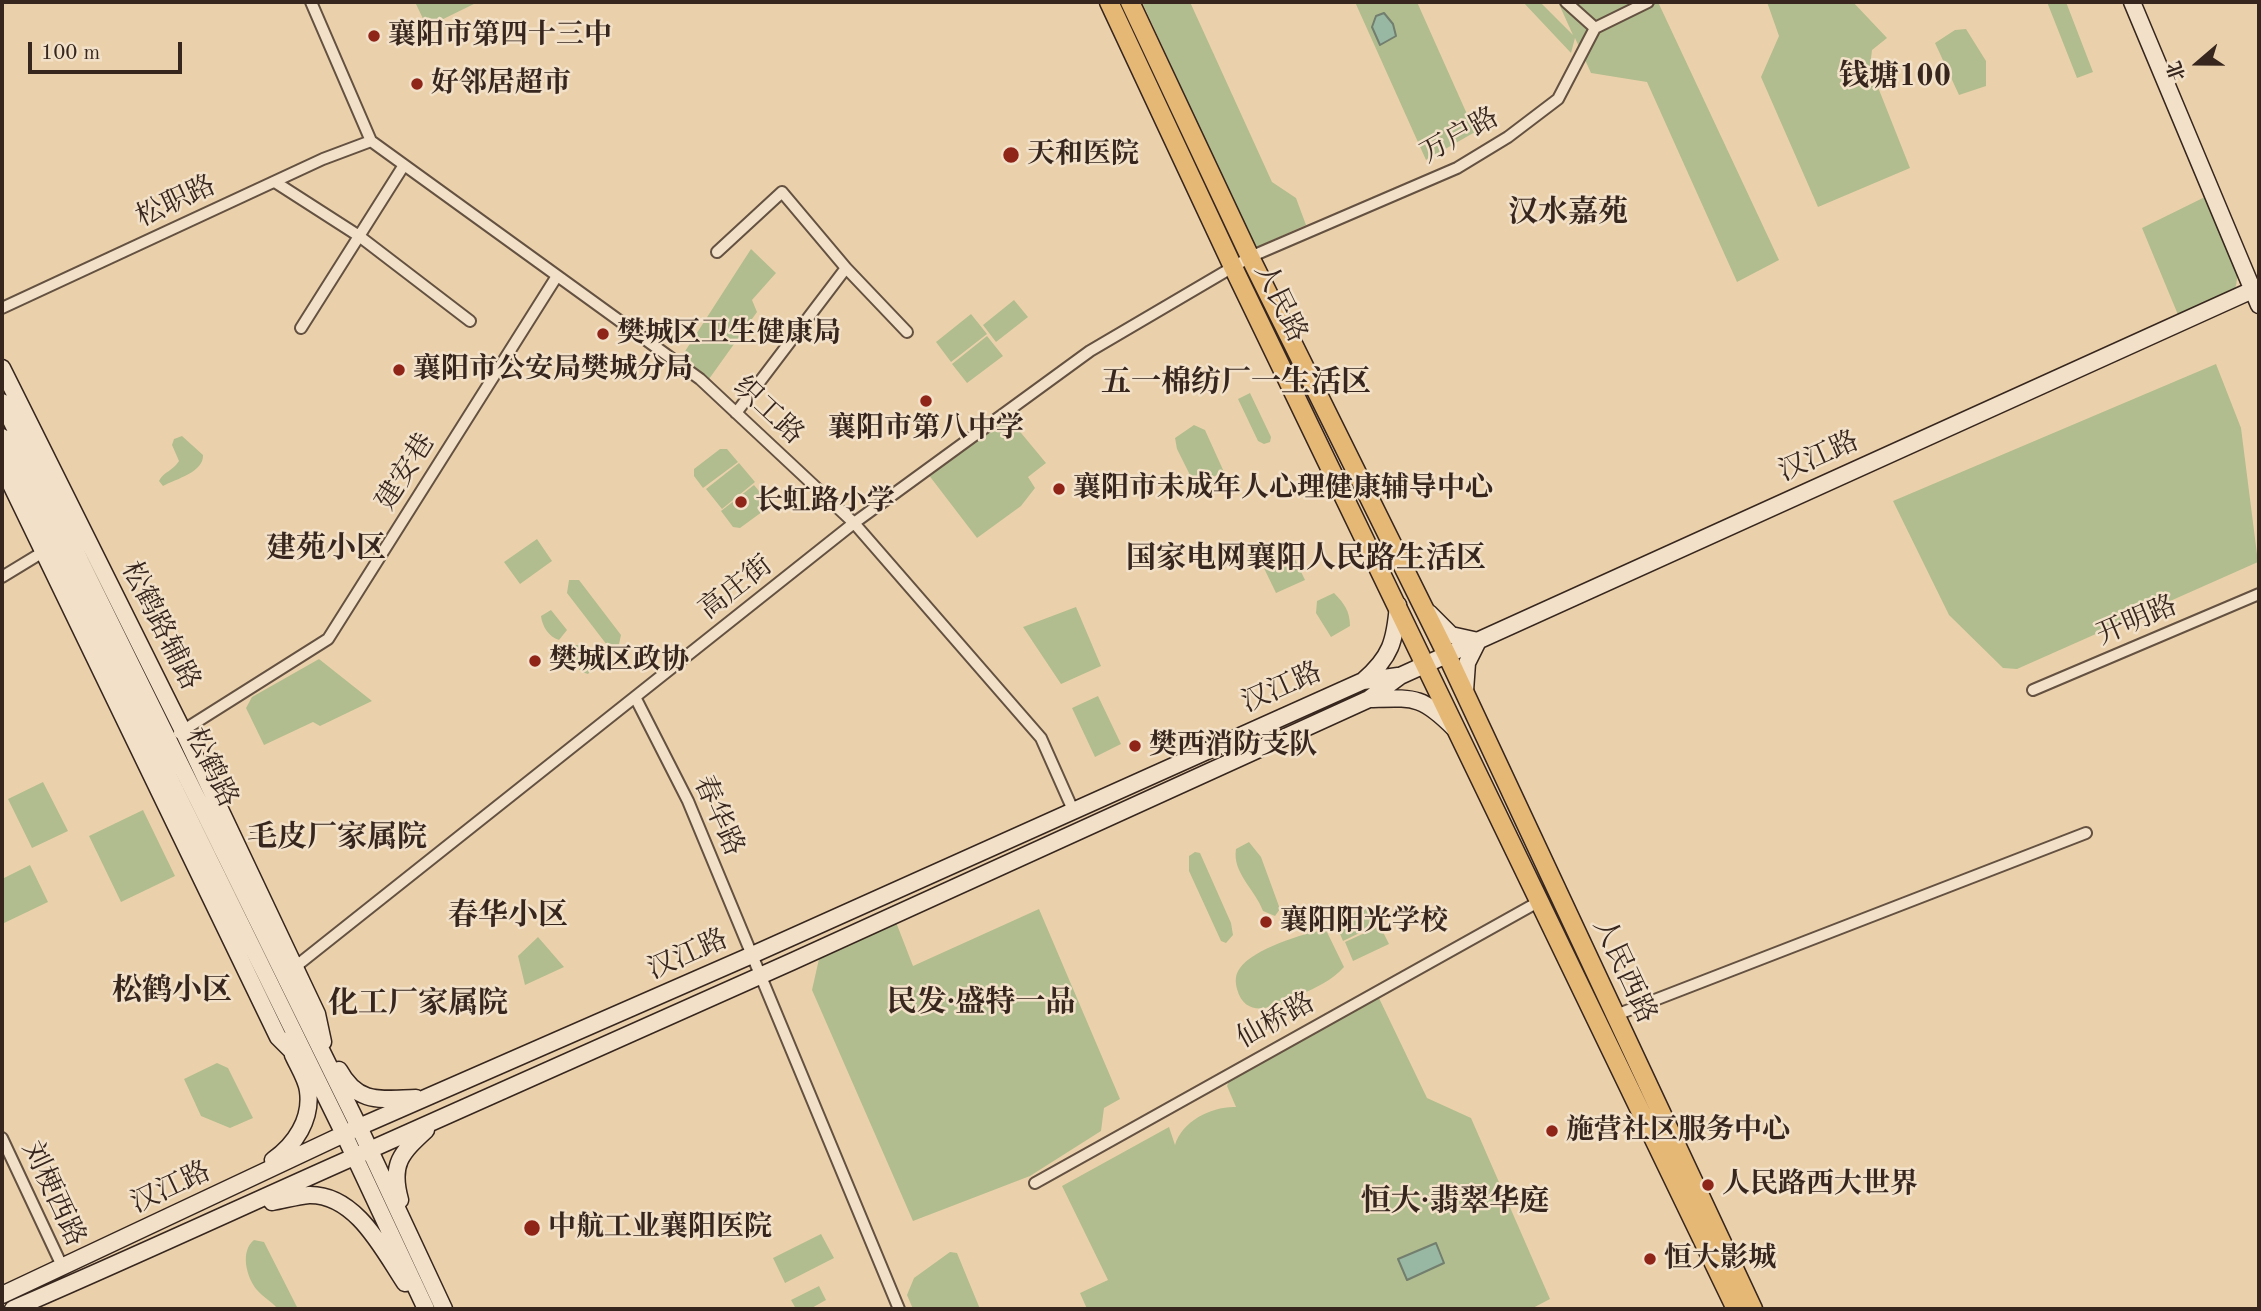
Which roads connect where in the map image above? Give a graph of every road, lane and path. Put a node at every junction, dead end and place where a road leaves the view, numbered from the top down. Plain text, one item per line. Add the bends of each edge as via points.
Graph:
1 (310, 2) edge
2 (1110, 2) edge
3 (1130, 2) edge
4 (1566, 2) edge
5 (1648, 2) edge
6 (2132, 2) edge
7 (1595, 28) junction
8 (371, 141) junction
9 (404, 165) junction
10 (275, 182) junction
11 (359, 236) junction
12 (717, 252) dead end
13 (1250, 257) junction
14 (1233, 267) junction
15 (846, 268) junction
16 (557, 276) junction
17 (2257, 294) edge
18 (2, 308) edge
19 (470, 321) dead end
20 (301, 328) dead end
21 (907, 332) dead end
22 (2, 369) edge
23 (2, 402) edge
24 (736, 413) junction
25 (2, 437) edge
26 (2, 466) edge
27 (30, 476) junction
28 (854, 523) junction
29 (63, 543) junction
30 (2, 577) edge
31 (2259, 594) edge
32 (1398, 605) junction
33 (1425, 610) junction
34 (1478, 640) junction
35 (1447, 654) junction
36 (1426, 664) junction
37 (1400, 676) junction
38 (1363, 681) junction
39 (2033, 690) dead end
40 (1465, 691) junction
41 (635, 697) junction
42 (1369, 699) junction
43 (183, 731) junction
44 (1458, 732) junction
45 (168, 741) junction
46 (1073, 810) junction
47 (2086, 833) dead end
48 (1540, 901) junction
49 (234, 928) junction
50 (752, 955) junction
51 (283, 976) junction
52 (761, 977) junction
53 (1616, 1015) junction
54 (322, 1035) junction
55 (291, 1050) junction
56 (321, 1069) junction
57 (425, 1098) junction
58 (435, 1121) junction
59 (359, 1126) junction
60 (345, 1135) junction
61 (2, 1138) edge
62 (362, 1153) junction
63 (1035, 1183) dead end
64 (236, 1186) junction
65 (249, 1206) junction
66 (413, 1242) junction
67 (63, 1268) junction
68 (2, 1295) edge
69 (34, 1305) edge
70 (13, 1309) edge
71 (424, 1309) edge
72 (444, 1309) edge
73 (899, 1309) edge
74 (1736, 1309) edge
75 (1753, 1309) edge

1 - 8 street
2 - 14 main road, 人民路
3 - 13 main road, 人民路
4 - 7 street
5 - 7 street
6 - 17 main road
7 - 13 street, 万户路 via 1558,99 1507,137 1457,168
8 - 9 street, 织工路
8 - 10 street, 松职路
9 - 11 street
9 - 16 street, 织工路
10 - 11 street
10 - 18 street, 松职路
11 - 19 street
11 - 20 street
12 - 15 street via 782,192
13 - 14 street, 高庄街
13 - 33 main road, 人民路
14 - 28 street, 高庄街 via 1090,351
14 - 32 main road, 人民路
15 - 21 street
15 - 24 street
16 - 24 street, 织工路 via 700,379
16 - 43 street, 建安巷 via 328,639
17 - 34 main road, 汉江路
22 - 27 main road, 松鹤路辅路
23 - 27 main road, 松鹤路
24 - 28 street, 织工路
25 - 27 main road, 松鹤路
26 - 27 main road, 松鹤路辅路
27 - 29 main road, 松鹤路
27 - 29 main road, 松鹤路辅路
28 - 41 street, 高庄街
28 - 46 street, 织工路 via 1041,738
29 - 30 street
29 - 43 main road, 松鹤路辅路
29 - 45 main road, 松鹤路
29 - 49 main road, 松鹤路 via 131,717
31 - 39 street, 开明路
32 - 36 main road, 人民路
32 - 38 main road via 1395,634 1384,663
33 - 34 main road via 1451,635
33 - 35 main road, 人民路
34 - 35 main road, 汉江路
34 - 40 main road via 1466,663
35 - 36 main road, 汉江路
35 - 40 main road, 人民西路
36 - 37 main road, 汉江路
36 - 44 main road, 人民西路
37 - 38 main road, 汉江路
37 - 42 main road, 汉江路
38 - 46 main road, 汉江路
40 - 53 main road, 人民西路
41 - 50 street, 春华路 via 688,801
41 - 51 street, 高庄街
42 - 44 main road via 1409,698 1430,705
42 - 52 main road, 汉江路
43 - 45 street, 建安巷
43 - 51 main road, 松鹤路辅路
44 - 48 main road, 人民西路
45 - 51 main road, 松鹤路
46 - 50 main road, 汉江路
47 - 53 street
48 - 63 street, 仙桥路
48 - 74 main road, 人民西路
49 - 51 main road, 松鹤路
49 - 55 main road via 278,1037
50 - 52 street
50 - 57 main road, 汉江路
51 - 54 main road, 松鹤路辅路 via 317,1014
51 - 56 main road, 松鹤路
52 - 58 main road, 汉江路
52 - 73 street
53 - 75 main road, 人民西路
54 - 56 main road, 松鹤路辅路
54 - 57 main road via 346,1083 370,1100
55 - 56 main road
55 - 64 main road via 308,1090 305,1122 289,1150
56 - 59 main road, 松鹤路
56 - 60 main road, 松鹤路
57 - 59 main road, 汉江路
58 - 62 main road, 汉江路
58 - 66 main road via 400,1153 395,1182
59 - 60 main road, 汉江路
59 - 62 main road, 松鹤路
60 - 62 main road, 松鹤路
60 - 64 main road, 汉江路
61 - 67 street, 刘梗西路
62 - 65 main road, 汉江路
62 - 66 main road, 松鹤路
62 - 71 main road, 松鹤路
64 - 67 main road, 汉江路
65 - 69 main road, 汉江路
65 - 71 main road via 312,1195 340,1204 366,1224
66 - 72 main road, 松鹤路
67 - 68 main road, 汉江路
69 - 70 main road, 汉江路

